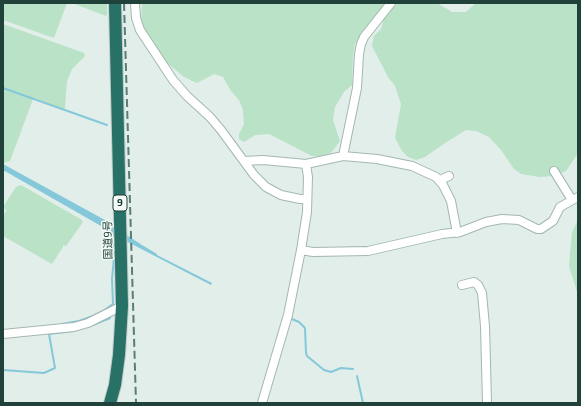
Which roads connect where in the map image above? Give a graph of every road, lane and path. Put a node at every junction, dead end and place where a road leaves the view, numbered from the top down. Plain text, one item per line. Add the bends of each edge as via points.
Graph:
1 (115, 3) edge
2 (135, 3) edge
3 (391, 3) edge
4 (343, 156) junction
5 (244, 161) junction
6 (306, 164) junction
7 (554, 171) dead end
8 (449, 176) dead end
9 (440, 180) junction
10 (575, 198) edge
11 (307, 199) junction
12 (457, 233) junction
13 (301, 250) junction
14 (462, 285) dead end
15 (122, 306) junction
16 (3, 334) edge
17 (110, 403) edge
18 (262, 403) edge
19 (487, 403) edge

1 - 15 highway, 国道9号 / 9
2 - 5 street via 140,30 169,74 187,96 210,117
3 - 4 street via 361,44 357,88
4 - 6 street
4 - 9 street via 404,164
5 - 6 street
5 - 11 street via 254,175 273,191
6 - 11 street
7 - 10 street
8 - 9 street
9 - 12 street via 451,201
10 - 12 street via 560,207 553,221 541,229 519,220 502,219
11 - 13 street
12 - 13 street via 363,252
13 - 18 street via 288,315
14 - 19 street via 474,282 482,293 486,326
15 - 16 street via 74,327
15 - 17 highway, 国道9号 / 9 via 119,355

